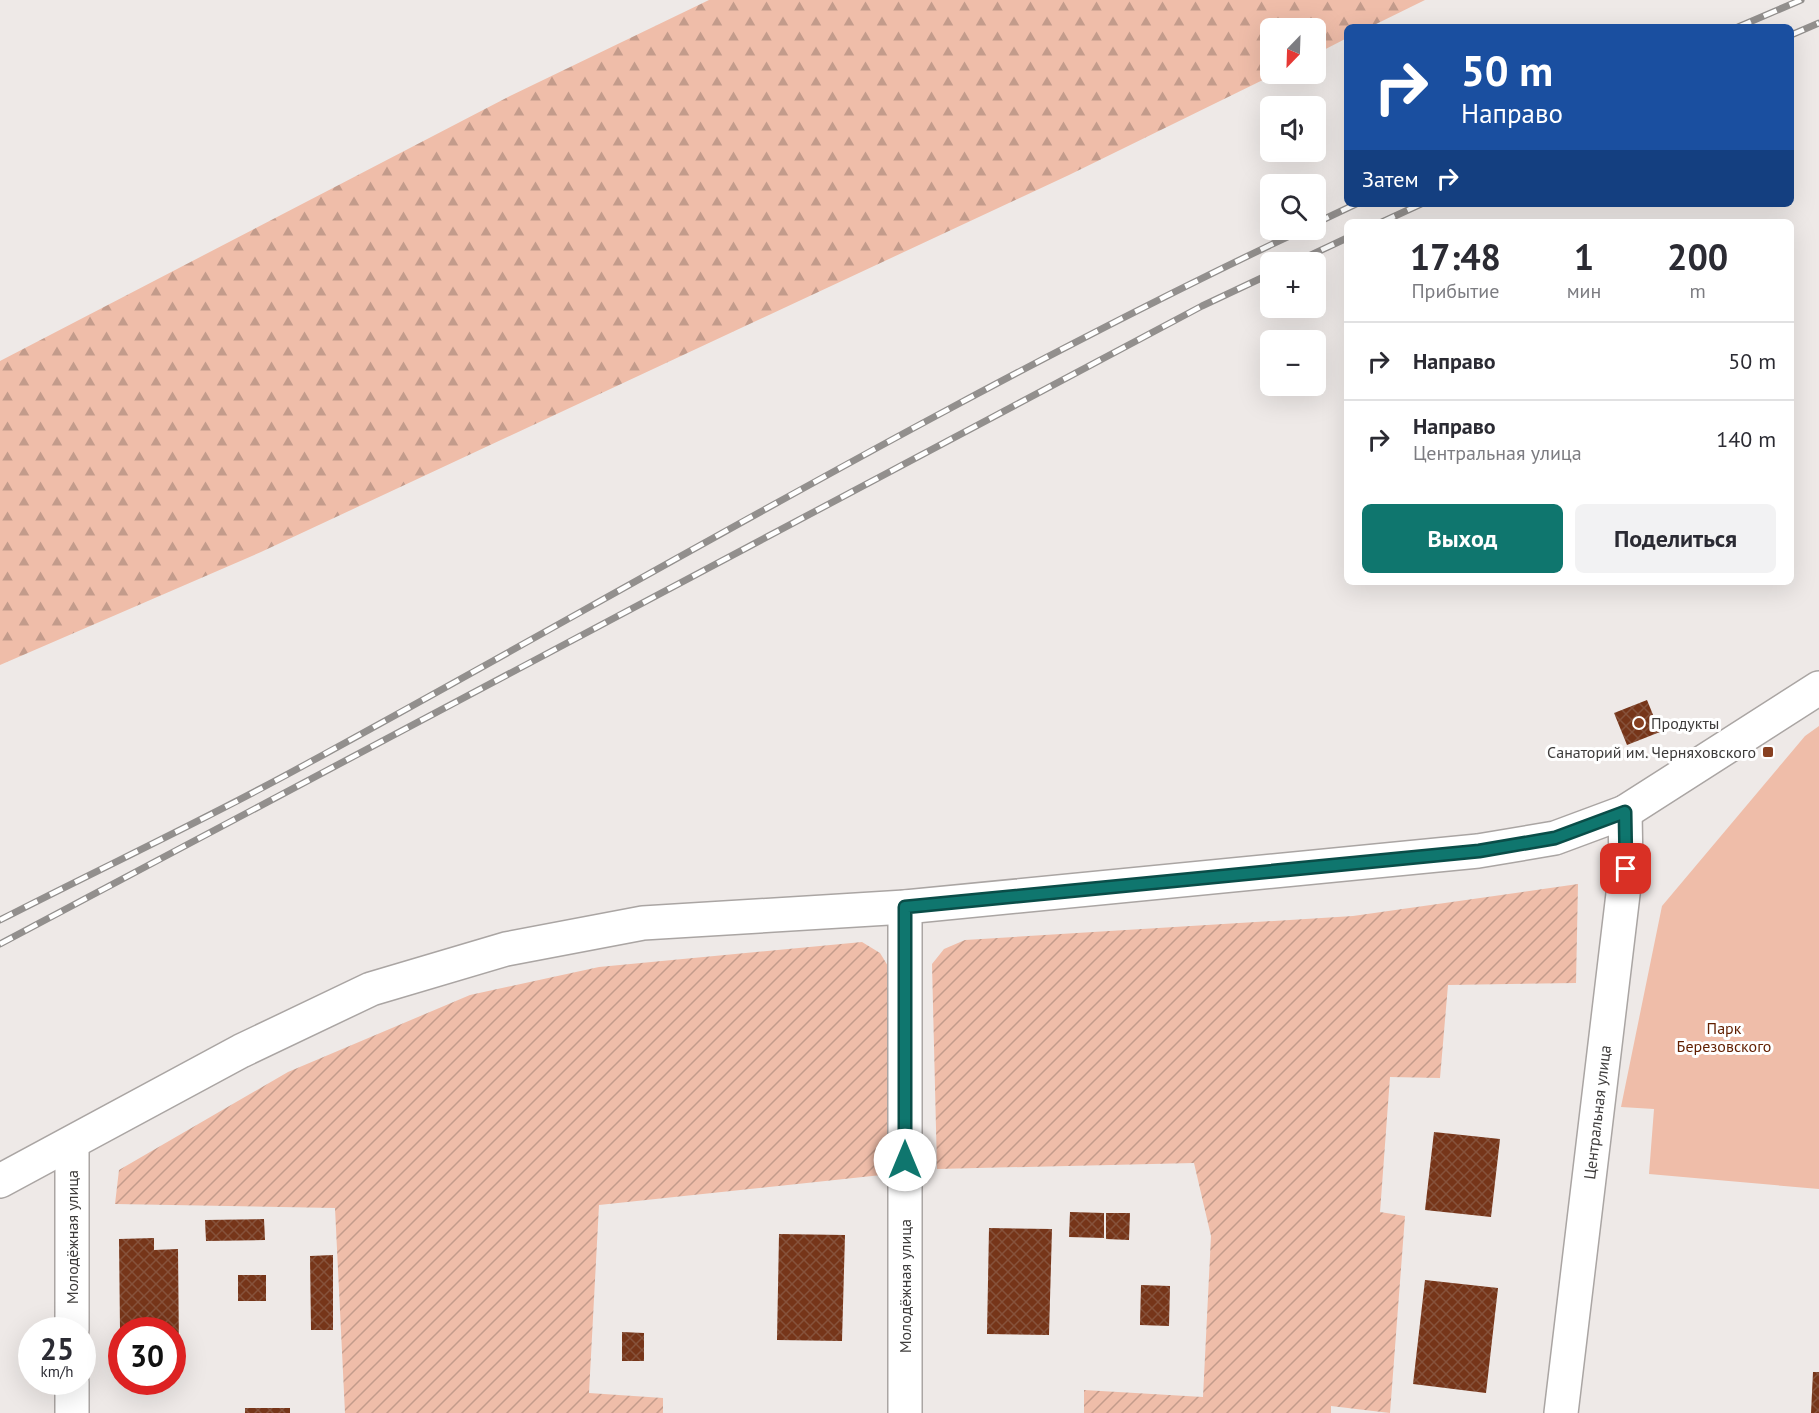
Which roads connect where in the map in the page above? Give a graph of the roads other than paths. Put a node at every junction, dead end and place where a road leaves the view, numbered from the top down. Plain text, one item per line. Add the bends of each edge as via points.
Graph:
1 (1819, 688) edge
2 (1625, 812) junction
3 (905, 907) junction
4 (72, 1144) junction
5 (0, 1181) edge
6 (72, 1317) edge
7 (72, 1395) edge
8 (72, 1413) edge
9 (904, 1413) edge
10 (1561, 1413) edge

1 - 2 main road
2 - 3 main road via 1555,838 1479,851
2 - 10 main road, Центральная улица via 1626,869
3 - 4 main road via 643,923 506,949 371,990 241,1051
3 - 9 main road, Молодёжная улица
4 - 5 main road
4 - 6 main road, Молодёжная улица
7 - 8 main road

